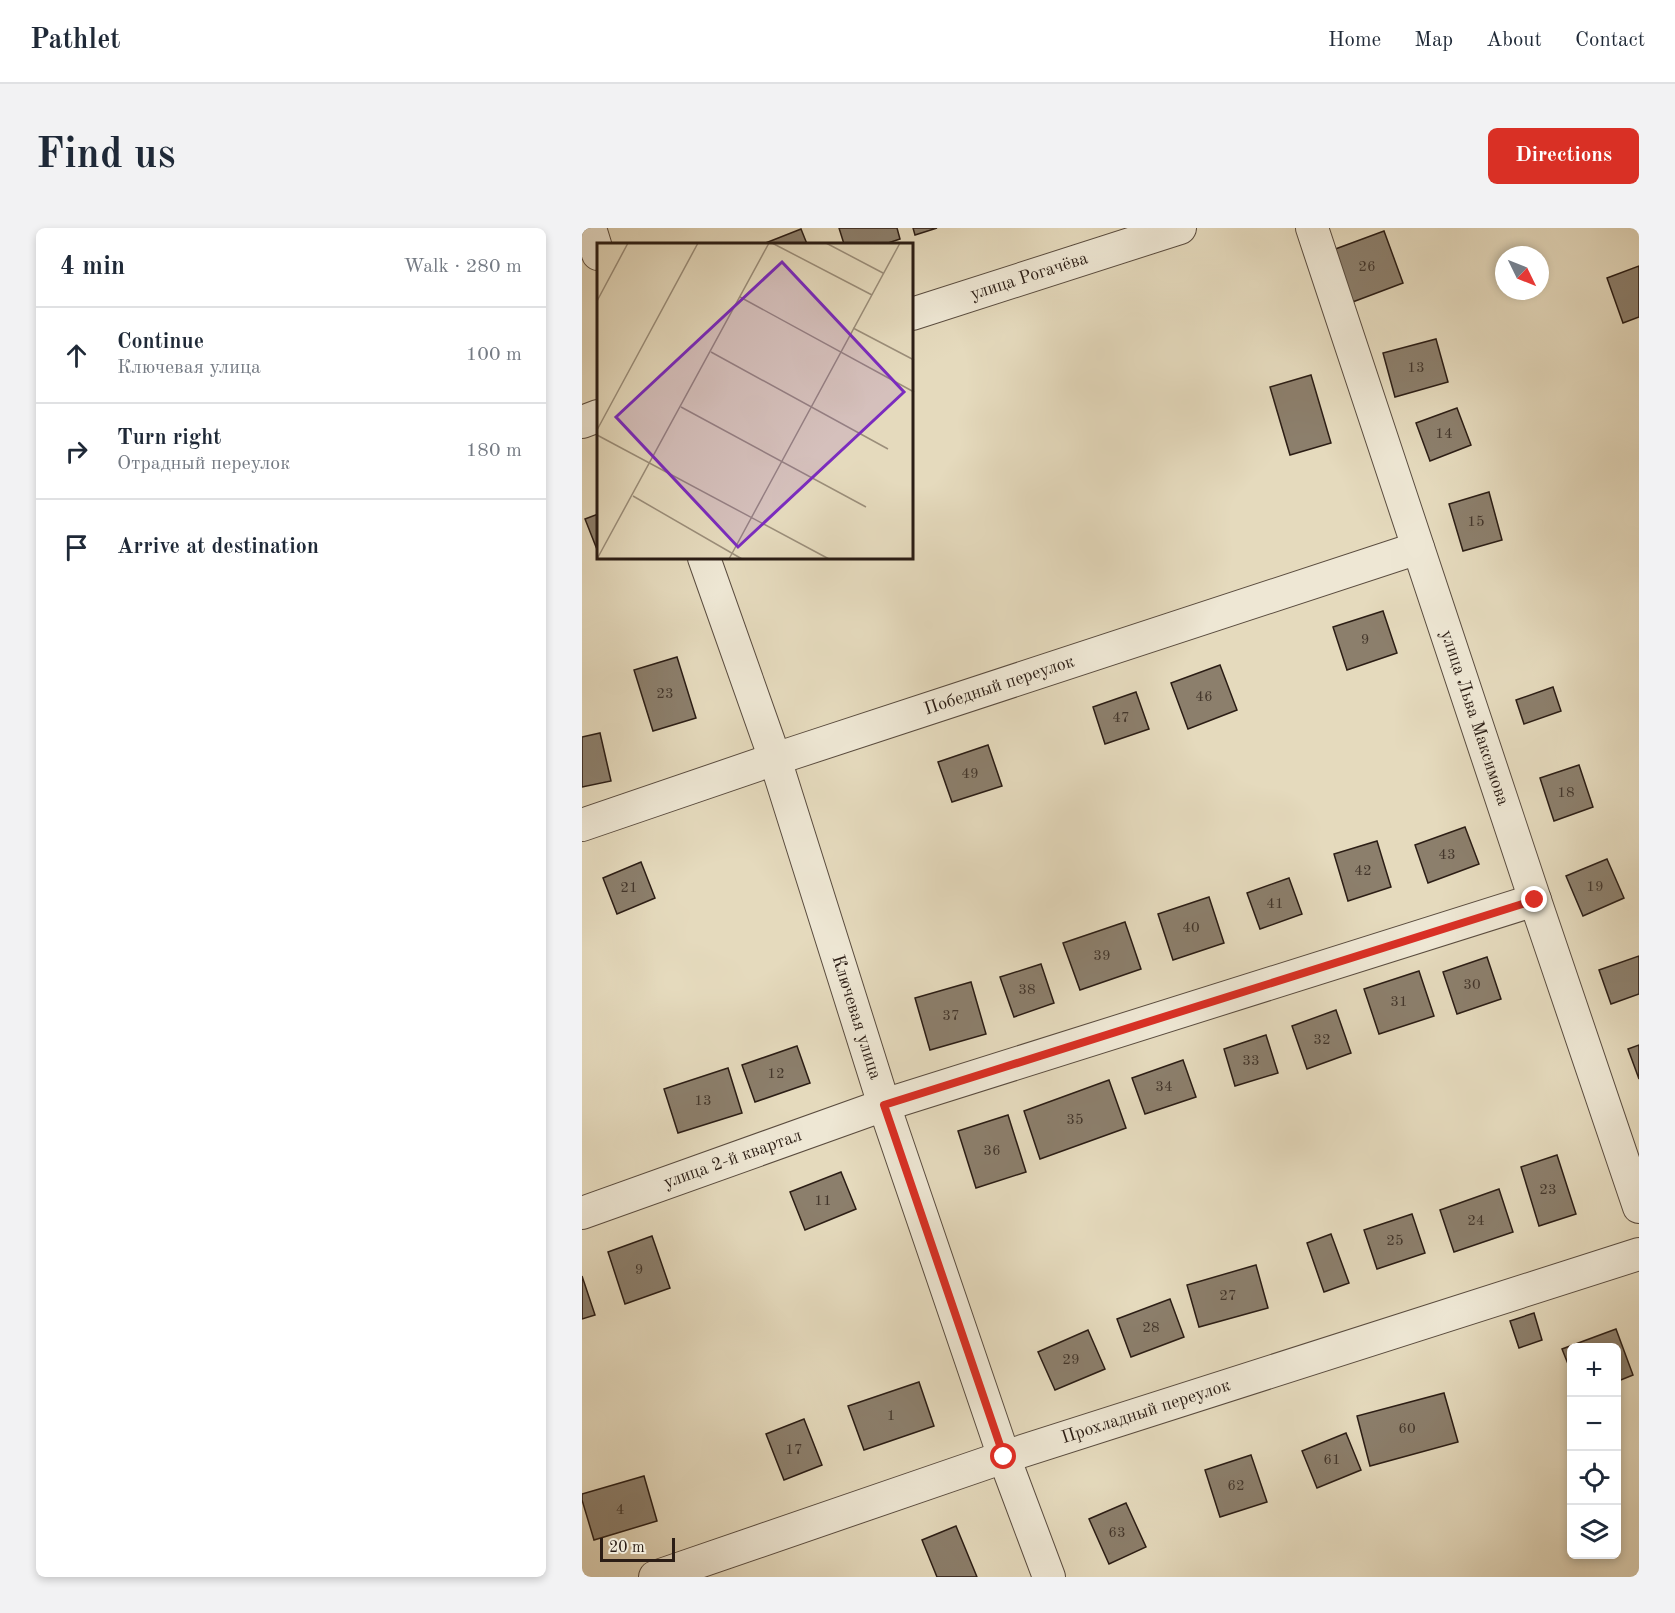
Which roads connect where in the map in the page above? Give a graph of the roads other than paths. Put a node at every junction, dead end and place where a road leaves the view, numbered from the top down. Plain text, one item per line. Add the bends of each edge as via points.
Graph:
1 (590, 228) edge
2 (1180, 228) edge
3 (1312, 228) edge
4 (597, 251) edge
5 (914, 313) edge
6 (597, 416) edge
7 (582, 422) edge
8 (1418, 548) junction
9 (705, 560) edge
10 (775, 759) junction
11 (582, 825) edge
12 (1535, 900) junction
13 (884, 1105) junction
14 (1639, 1207) edge
15 (582, 1213) edge
16 (1639, 1254) edge
17 (1004, 1457) junction
18 (655, 1577) edge
19 (1049, 1577) edge

1 - 4 street
2 - 5 street, улица Рогачёва
3 - 8 street, улица Льва Максимова
6 - 7 street
8 - 10 street, Победный переулок
8 - 12 street, улица Льва Максимова
9 - 10 street, Ключевая улица
10 - 11 street, Победный переулок
10 - 13 street, Ключевая улица
12 - 13 street, улица 2-й квартал
12 - 14 street, улица Льва Максимова
13 - 15 street, улица 2-й квартал
13 - 17 street, Ключевая улица
16 - 17 street, Прохладный переулок
17 - 18 street, Прохладный переулок
17 - 19 street, Ключевая улица

